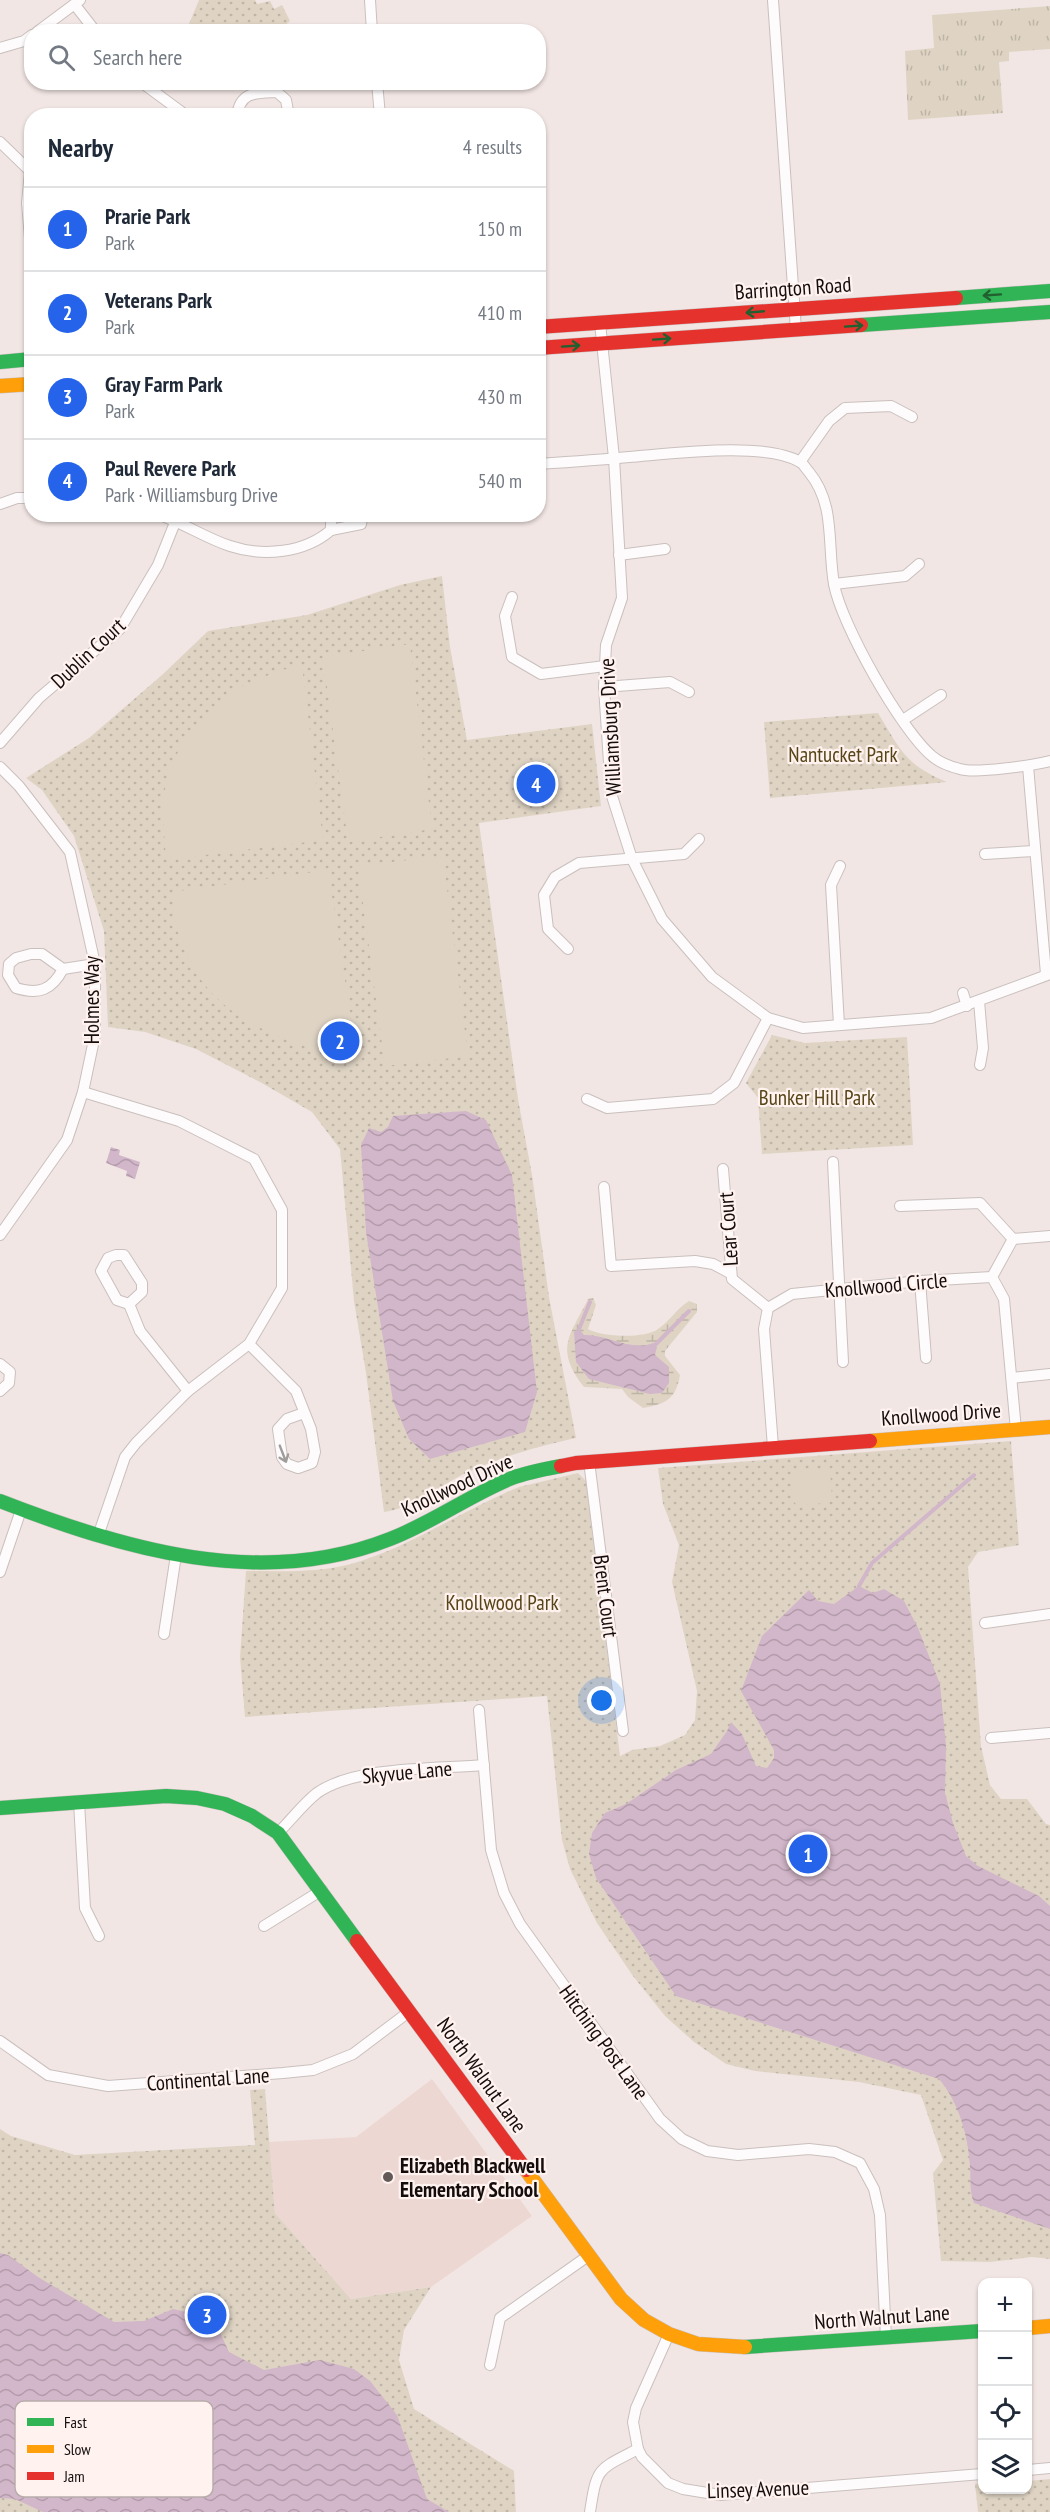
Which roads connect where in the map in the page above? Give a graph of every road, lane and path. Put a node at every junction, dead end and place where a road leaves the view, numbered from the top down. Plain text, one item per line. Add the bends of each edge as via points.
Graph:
1 (370, 0) edge
2 (773, 0) edge
3 (78, 3) edge
4 (48, 24) edge
5 (91, 24) edge
6 (372, 24) edge
7 (24, 41) edge
8 (0, 48) edge
9 (152, 90) edge
10 (378, 90) edge
11 (177, 108) edge
12 (239, 108) edge
13 (287, 108) edge
14 (379, 108) edge
15 (0, 142) edge
16 (24, 165) edge
17 (1050, 291) edge
18 (794, 309) junction
19 (1050, 312) edge
20 (600, 323) junction
21 (546, 326) edge
22 (796, 330) junction
23 (604, 344) junction
24 (546, 348) edge
25 (24, 360) edge
26 (0, 362) edge
27 (24, 384) edge
28 (0, 386) edge
29 (912, 417) dead end
30 (614, 458) junction
31 (800, 462) junction
32 (546, 463) edge
33 (24, 498) edge
34 (0, 504) edge
35 (175, 522) edge
36 (180, 522) edge
37 (331, 522) edge
38 (361, 522) edge
39 (331, 530) junction
40 (665, 549) dead end
41 (619, 555) junction
42 (919, 564) dead end
43 (834, 584) junction
44 (512, 597) dead end
45 (605, 666) junction
46 (604, 687) junction
47 (688, 692) dead end
48 (941, 695) dead end
49 (903, 720) junction
50 (0, 743) edge
51 (1050, 761) edge
52 (1028, 766) junction
53 (0, 767) edge
54 (699, 839) dead end
55 (1034, 851) junction
56 (985, 854) dead end
57 (632, 859) junction
58 (840, 866) dead end
59 (1045, 888) edge
60 (568, 949) dead end
61 (95, 964) junction
62 (63, 969) junction
63 (1048, 974) edge
64 (963, 993) dead end
65 (980, 1001) junction
66 (967, 1006) junction
67 (768, 1018) junction
68 (839, 1025) junction
69 (980, 1065) dead end
70 (83, 1092) junction
71 (587, 1099) dead end
72 (833, 1162) dead end
73 (723, 1169) dead end
74 (604, 1187) dead end
75 (900, 1206) dead end
76 (0, 1234) edge
77 (1050, 1236) edge
78 (1013, 1239) junction
79 (730, 1274) junction
80 (992, 1276) junction
81 (920, 1281) junction
82 (838, 1288) junction
83 (129, 1304) junction
84 (768, 1308) junction
85 (249, 1344) junction
86 (926, 1358) dead end
87 (843, 1362) dead end
88 (0, 1364) edge
89 (1050, 1374) edge
90 (1012, 1378) junction
91 (0, 1391) edge
92 (188, 1391) junction
93 (304, 1413) junction
94 (1050, 1427) edge
95 (1016, 1430) junction
96 (773, 1448) junction
97 (589, 1461) junction
98 (0, 1501) edge
99 (21, 1510) junction
100 (98, 1536) junction
101 (176, 1555) junction
102 (0, 1572) edge
103 (1050, 1614) edge
104 (985, 1623) dead end
105 (164, 1634) dead end
106 (478, 1710) dead end
107 (623, 1731) dead end
108 (1050, 1733) edge
109 (991, 1738) dead end
110 (484, 1765) junction
111 (79, 1802) junction
112 (0, 1808) edge
113 (278, 1833) junction
114 (322, 1890) junction
115 (264, 1926) dead end
116 (99, 1936) dead end
117 (410, 2011) junction
118 (0, 2041) edge
119 (588, 2256) junction
120 (1050, 2326) edge
121 (1032, 2328) edge
122 (978, 2331) edge
123 (669, 2334) junction
124 (886, 2338) junction
125 (490, 2365) dead end
126 (638, 2449) junction
127 (1050, 2468) edge
128 (1032, 2470) edge
129 (978, 2474) edge
130 (590, 2512) edge

1 - 6 street
2 - 18 street
3 - 4 street
3 - 5 street
7 - 8 street
9 - 11 street
10 - 14 street
12 - 13 street via 242,98 250,93 277,92 286,100
15 - 16 street
17 -> 18 street, Barrington Road
18 -> 20 street, Barrington Road
18 - 22 street
22 -> 19 street, Barrington Road
20 - 21 street, Barrington Road
20 - 23 street, Williamsburg Drive
23 -> 22 street, Barrington Road
24 -> 23 street, Barrington Road
23 - 30 street, Williamsburg Drive
25 - 26 street
27 - 28 street
29 - 31 street via 891,406 845,408 828,421
30 - 31 street via 764,451
30 - 32 street
30 - 41 street, Williamsburg Drive
31 - 43 street via 817,482 828,510
33 - 34 street
35 - 50 street, Dublin Court via 158,565 120,628 39,698
36 - 39 street via 230,546 259,551 305,546
37 - 39 street
38 - 39 street
40 - 41 street
41 - 45 street, Williamsburg Drive via 622,598 606,645
42 - 43 street via 905,576
43 - 49 street via 852,632
44 - 45 street via 505,616 512,657 542,674
45 - 46 street, Williamsburg Drive
46 - 47 street via 670,682
46 - 57 street, Williamsburg Drive via 610,793
48 - 49 street
49 - 52 street via 933,757 963,771
51 - 52 street
52 - 55 street
53 - 61 street, Holmes Way via 70,852
54 - 57 street via 684,854
55 - 56 street
55 - 59 street
57 - 60 street via 579,863 555,877 544,895 548,929
57 - 67 street, Williamsburg Drive via 662,919 712,977
58 - 68 street via 831,885
59 - 63 street
61 - 62 street
61 - 70 street, Holmes Way via 95,1035
62 - 62 street via 51,958 31,954 9,964 8,975 16,988 40,992 51,986
63 - 65 street, Williamsburg Drive
64 - 66 street
65 - 66 street, Williamsburg Drive
65 - 69 street
66 - 68 street, Williamsburg Drive via 931,1018
67 - 68 street, Williamsburg Drive via 803,1028
67 - 71 street via 734,1083 713,1099 607,1108
70 - 76 street, Holmes Way via 67,1140
70 - 85 street via 179,1121 254,1159 282,1210 282,1288
72 - 82 street via 841,1277
73 - 79 street, Lear Court
74 - 79 street via 611,1266 695,1261 713,1264
75 - 78 street via 980,1203
77 - 78 street
78 - 80 street
79 - 84 street, Lear Court
80 - 81 street, Knollwood Circle
80 - 90 street via 1004,1299
81 - 82 street, Knollwood Circle
81 - 86 street
82 - 84 street, Knollwood Circle via 792,1294
82 - 87 street
83 - 83 street via 142,1292 142,1283 124,1255 116,1254 108,1258 101,1271 117,1300
83 - 92 street via 140,1331
84 - 96 street via 764,1329
85 - 92 street
85 - 93 street via 291,1384
88 - 91 street via 10,1372 9,1383
89 - 90 street
90 - 95 street
92 - 100 street via 125,1457
93 -> 93 street via 283,1422 277,1433 282,1457 294,1467 308,1465 315,1456
94 - 95 street, Knollwood Drive
95 - 96 street, Knollwood Drive
96 - 97 street, Knollwood Drive
97 - 101 street, Knollwood Drive via 506,1480 388,1540 337,1557 267,1562
97 - 107 street, Brent Court
98 - 99 street, Knollwood Drive
99 - 100 street, Knollwood Drive
99 - 102 street
100 - 101 street, Knollwood Drive
101 - 105 street
103 - 104 street
106 - 110 street, Hitching Post Lane
108 - 109 street
110 - 113 street, Skyvue Lane via 358,1775 336,1782 316,1794
110 - 124 street, Hitching Post Lane via 490,1850 510,1908 660,2120 681,2139 706,2151 738,2155 809,2149 835,2152 860,2163 874,2189 880,2215
111 - 112 street, North Walnut Lane
111 - 113 street, North Walnut Lane via 166,1796 206,1798 248,1813
111 - 116 street via 85,1908
113 - 114 street, North Walnut Lane
114 - 115 street
114 - 117 street, North Walnut Lane
117 - 118 street, Continental Lane via 353,2054 313,2070 273,2074 108,2086 48,2075
117 - 119 street, North Walnut Lane
119 - 123 street, North Walnut Lane via 632,2310
119 - 125 street via 500,2318
120 - 121 street
122 - 124 street, North Walnut Lane
123 - 124 street, North Walnut Lane via 698,2344 736,2348
123 - 126 street via 636,2408 633,2422
126 - 129 street, Linsey Avenue via 668,2483 720,2495
126 - 130 street via 600,2469
127 - 128 street

